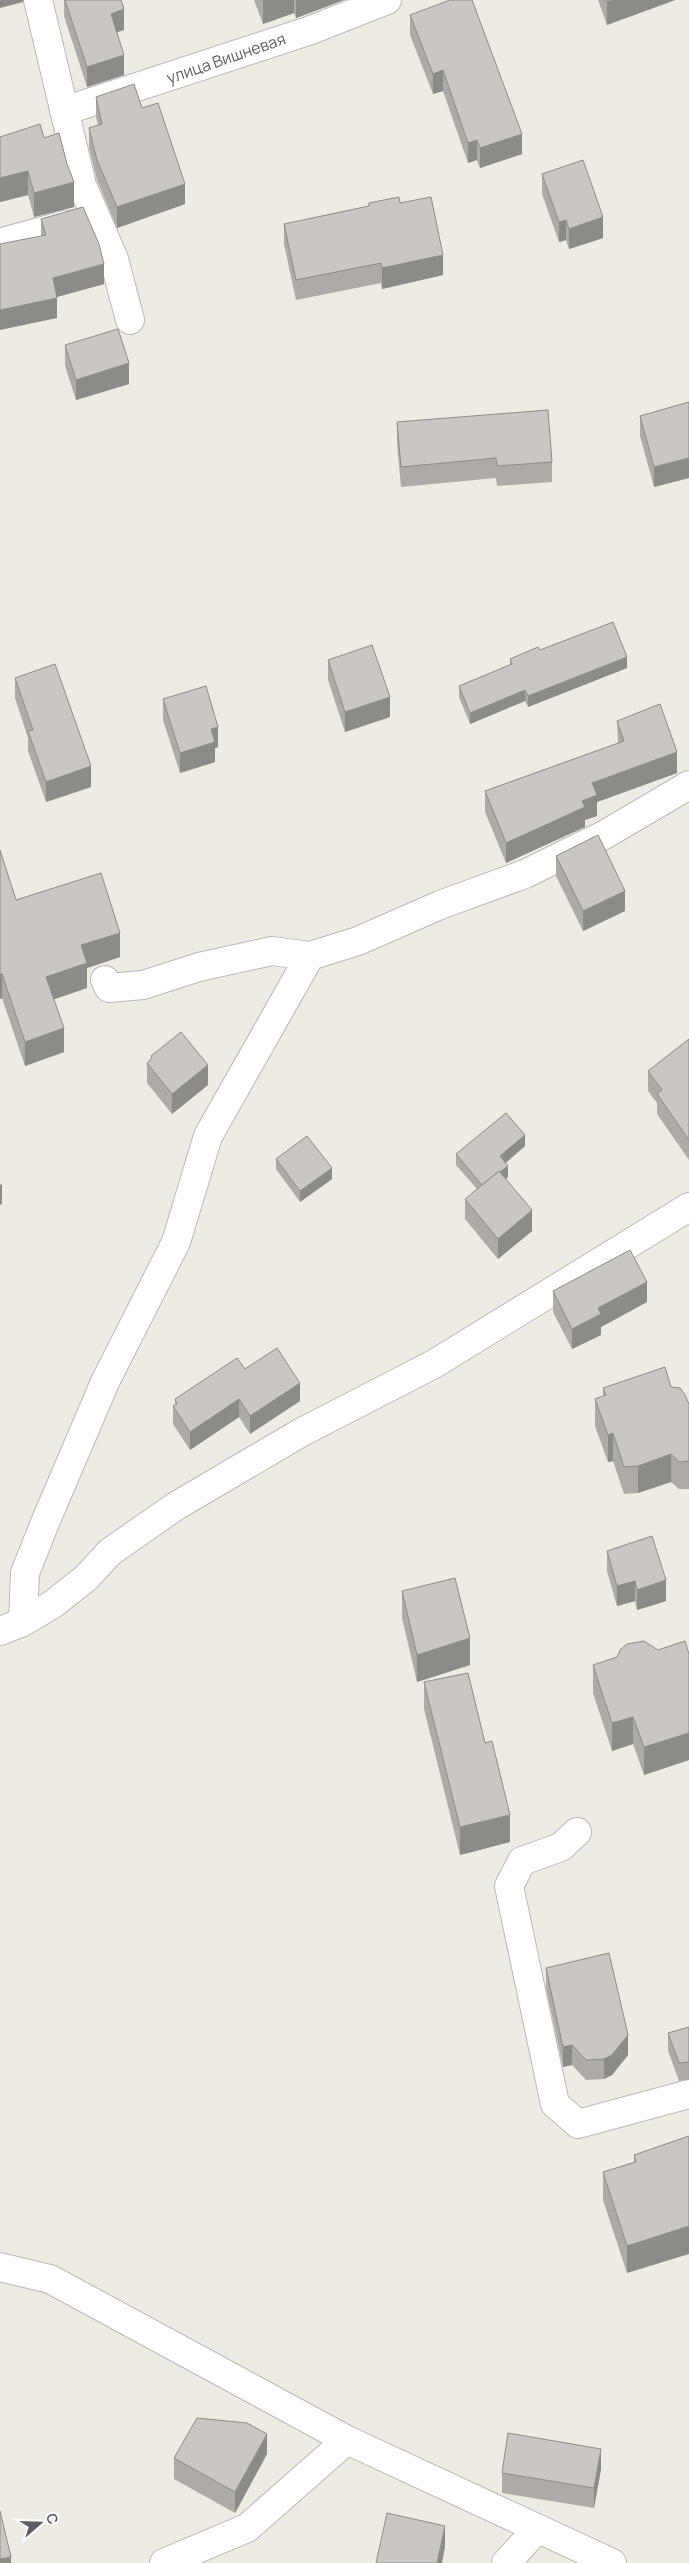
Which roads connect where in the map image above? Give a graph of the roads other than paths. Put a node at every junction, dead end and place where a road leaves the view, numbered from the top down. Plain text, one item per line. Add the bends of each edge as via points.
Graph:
1 (38, 0) edge
2 (387, 0) edge
3 (64, 111) junction
4 (94, 213) junction
5 (0, 238) edge
6 (130, 320) dead end
7 (689, 785) edge
8 (310, 956) junction
9 (105, 980) dead end
10 (689, 1207) edge
11 (12, 1626) edge
12 (577, 1832) dead end
13 (689, 2094) edge
14 (0, 2267) edge
15 (347, 2440) junction
16 (537, 2529) junction
17 (164, 2563) edge
18 (506, 2563) edge
19 (612, 2563) edge

1 - 3 street
2 - 3 street, улица Вишневая via 311,30
3 - 4 street via 82,185
4 - 5 lane
4 - 6 street via 114,259
7 - 8 street via 604,835 525,874 440,905 358,941
8 - 9 street via 272,951 199,967 143,985 109,988
8 - 11 street via 208,1136 176,1242 105,1382 44,1525 26,1573
10 - 11 street via 434,1364 302,1432 176,1506 110,1552 86,1578 53,1604
12 - 13 street via 561,1847 522,1861 509,1886 555,2104 578,2124
14 - 15 street via 50,2280
15 - 16 street
15 - 17 street via 247,2528
16 - 18 street
16 - 19 street

